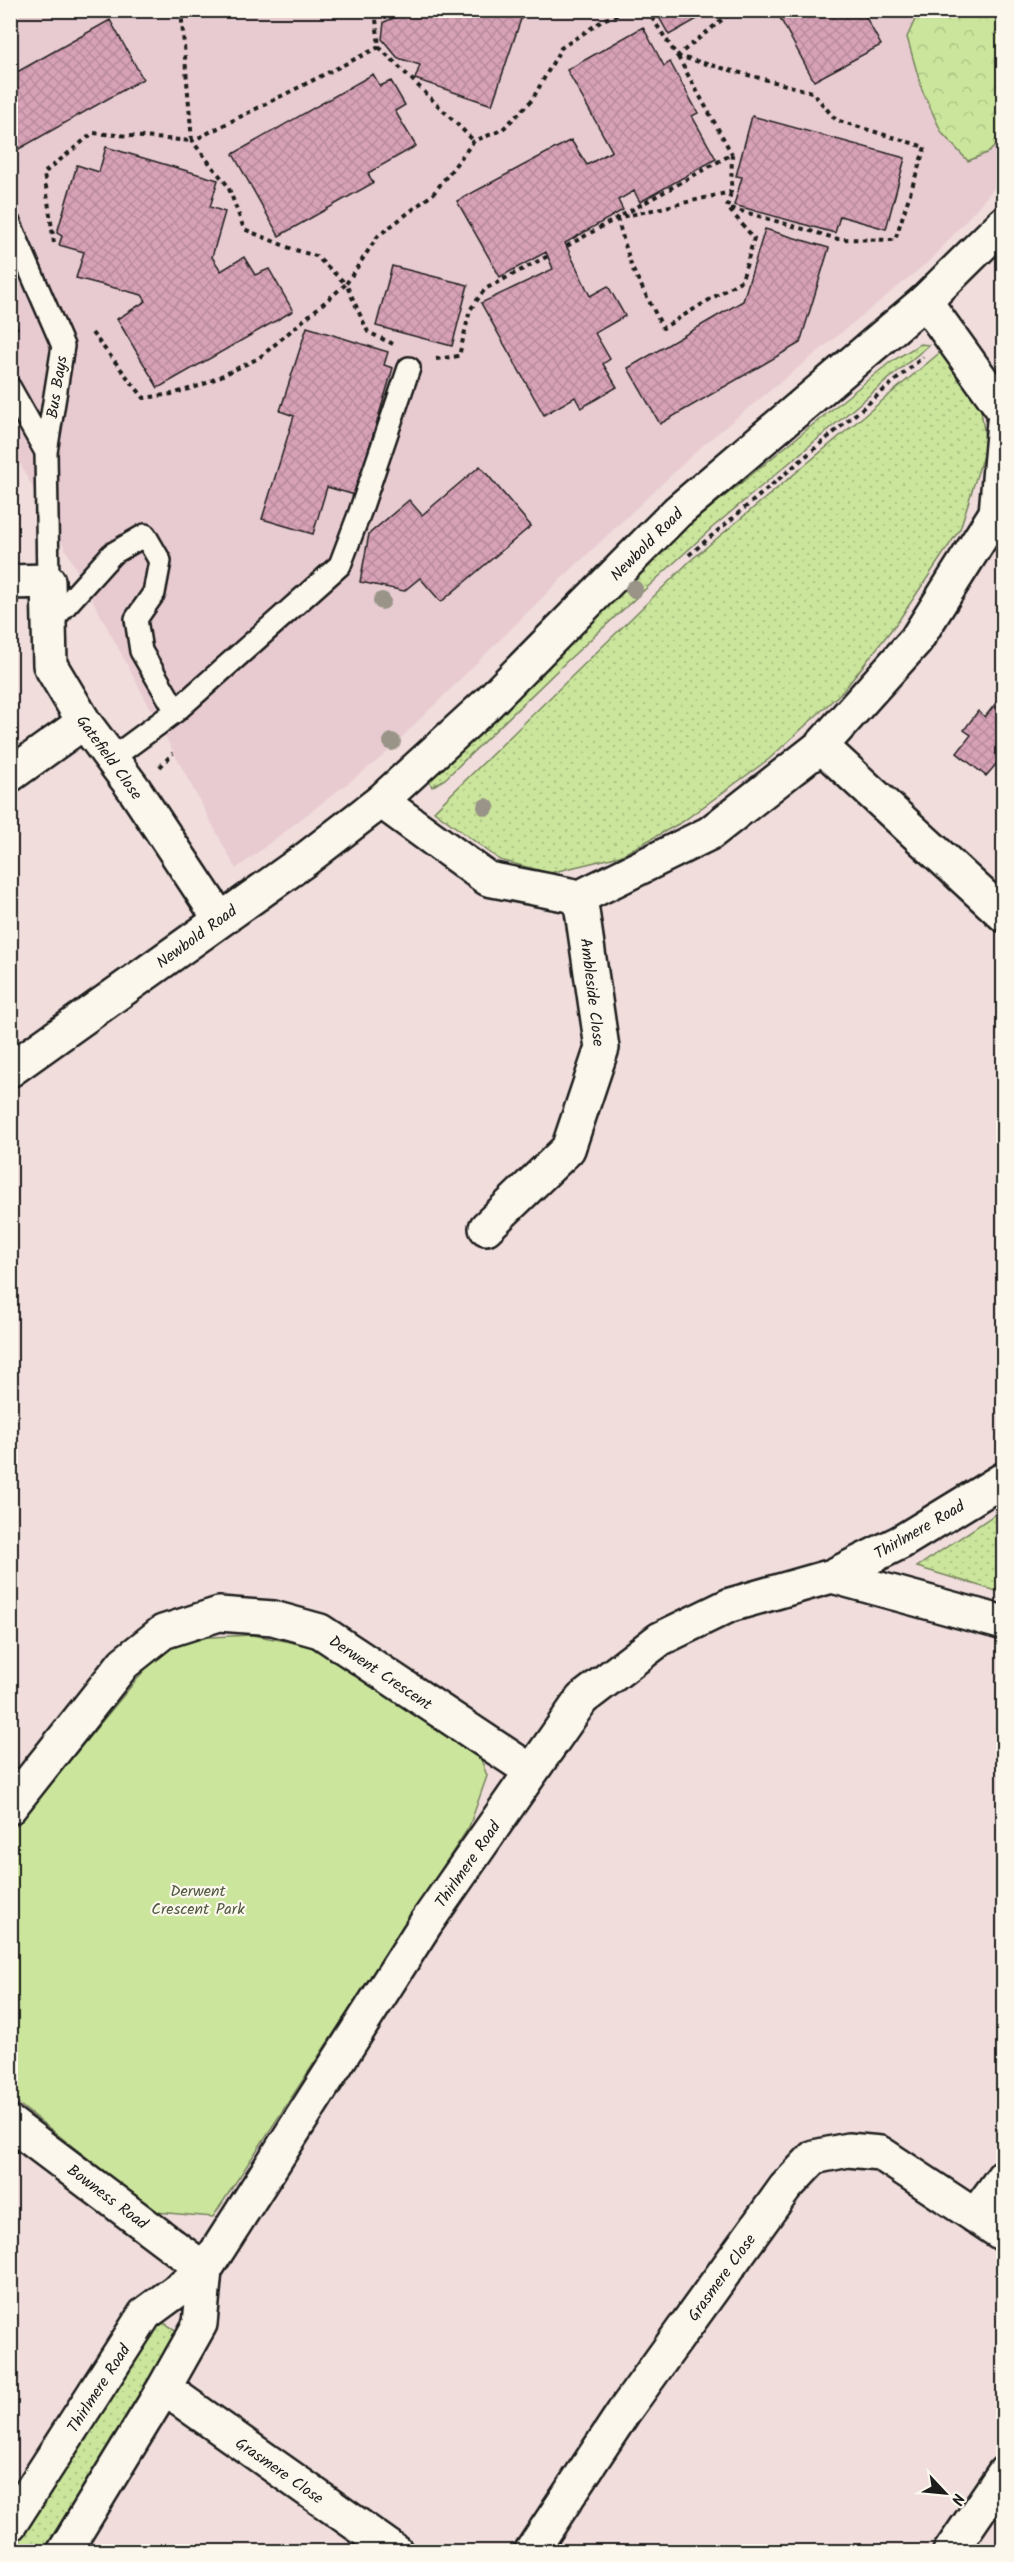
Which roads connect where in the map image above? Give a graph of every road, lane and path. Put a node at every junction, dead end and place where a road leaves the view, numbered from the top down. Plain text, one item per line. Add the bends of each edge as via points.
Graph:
1 (181, 10) edge
2 (375, 10) edge
3 (648, 10) edge
4 (734, 10) edge
5 (379, 47) junction
6 (677, 56) junction
7 (192, 141) junction
8 (474, 141) dead end
9 (732, 154) junction
10 (731, 192) junction
11 (727, 207) junction
12 (617, 218) junction
13 (1004, 223) edge
14 (10, 224) edge
15 (567, 246) dead end
16 (54, 250) dead end
17 (548, 256) dead end
18 (925, 302) junction
19 (46, 305) junction
20 (10, 323) edge
21 (88, 329) dead end
22 (948, 334) junction
23 (417, 364) joint
24 (10, 388) edge
25 (1004, 411) edge
26 (1004, 423) edge
27 (46, 452) junction
28 (685, 558) dead end
29 (48, 581) junction
30 (10, 582) edge
31 (49, 624) junction
32 (176, 711) junction
33 (84, 722) junction
34 (821, 746) junction
35 (111, 759) junction
36 (10, 775) edge
37 (381, 801) junction
38 (580, 897) junction
39 (1004, 915) edge
40 (220, 919) junction
41 (10, 1070) edge
42 (486, 1228) dead end
43 (1004, 1479) edge
44 (832, 1576) junction
45 (1004, 1623) edge
46 (531, 1771) junction
47 (10, 1807) edge
48 (10, 2123) edge
49 (1004, 2176) edge
50 (975, 2216) junction
51 (1004, 2235) edge
52 (205, 2270) junction
53 (164, 2388) junction
54 (1004, 2473) edge
55 (10, 2524) edge
56 (64, 2552) edge
57 (396, 2552) edge
58 (531, 2552) edge
59 (950, 2552) edge

1 - 7 path
2 - 5 path
3 - 6 path
4 - 6 path
5 - 7 path
5 - 8 path
6 - 9 path
6 - 11 path via 812,92 836,120 925,147 895,240 838,239
7 - 16 path via 93,133 44,173
7 - 21 path via 228,186 244,229 316,256 346,284 259,358 202,385 144,399
9 - 10 path
9 - 12 path
10 - 11 path
10 - 12 path
11 - 12 path via 754,238 741,280 663,328 632,268
12 - 15 path
13 - 18 street, Newbold Road
14 - 19 lane, Bus Bays
17 - 23 path via 485,289 470,310 459,356
18 - 22 street
18 - 37 street, Newbold Road via 676,512 487,704
19 - 20 path via 13,330
19 - 27 lane, Bus Bays via 63,346
22 - 25 street
22 - 28 path via 901,378
23 - 32 lane via 340,565
24 - 27 lane, Bus Bays
26 - 34 street via 996,513 916,640
27 - 29 lane, Bus Bays
29 - 30 street
29 - 31 street, Gatefield Close
31 - 32 lane via 112,554 145,535 160,561 154,593 136,619 141,651
31 - 33 street, Gatefield Close via 50,665
32 - 35 lane
33 - 35 street, Gatefield Close
33 - 36 street
34 - 38 street via 710,833
34 - 39 street
35 - 40 street, Gatefield Close
37 - 38 street via 488,879
37 - 40 street, Newbold Road
38 - 42 street, Ambleside Close via 602,1048 567,1149
40 - 41 street, Newbold Road
43 - 44 street, Thirlmere Road via 901,1542
44 - 45 street
44 - 46 street, Thirlmere Road via 730,1605 660,1639 582,1699
46 - 47 street, Derwent Crescent via 320,1631 273,1618 219,1614 163,1632 124,1664
46 - 52 street, Thirlmere Road via 426,1923
48 - 52 street, Bowness Road
49 - 50 street
50 - 51 street, Grasmere Close
50 - 58 street, Grasmere Close via 880,2153 848,2150 814,2157 778,2197 623,2413
52 - 53 street, Thirlmere Road via 200,2324
52 - 55 street, Thirlmere Road via 145,2314
53 - 56 street, Thirlmere Road
53 - 57 street, Grasmere Close
54 - 59 street

